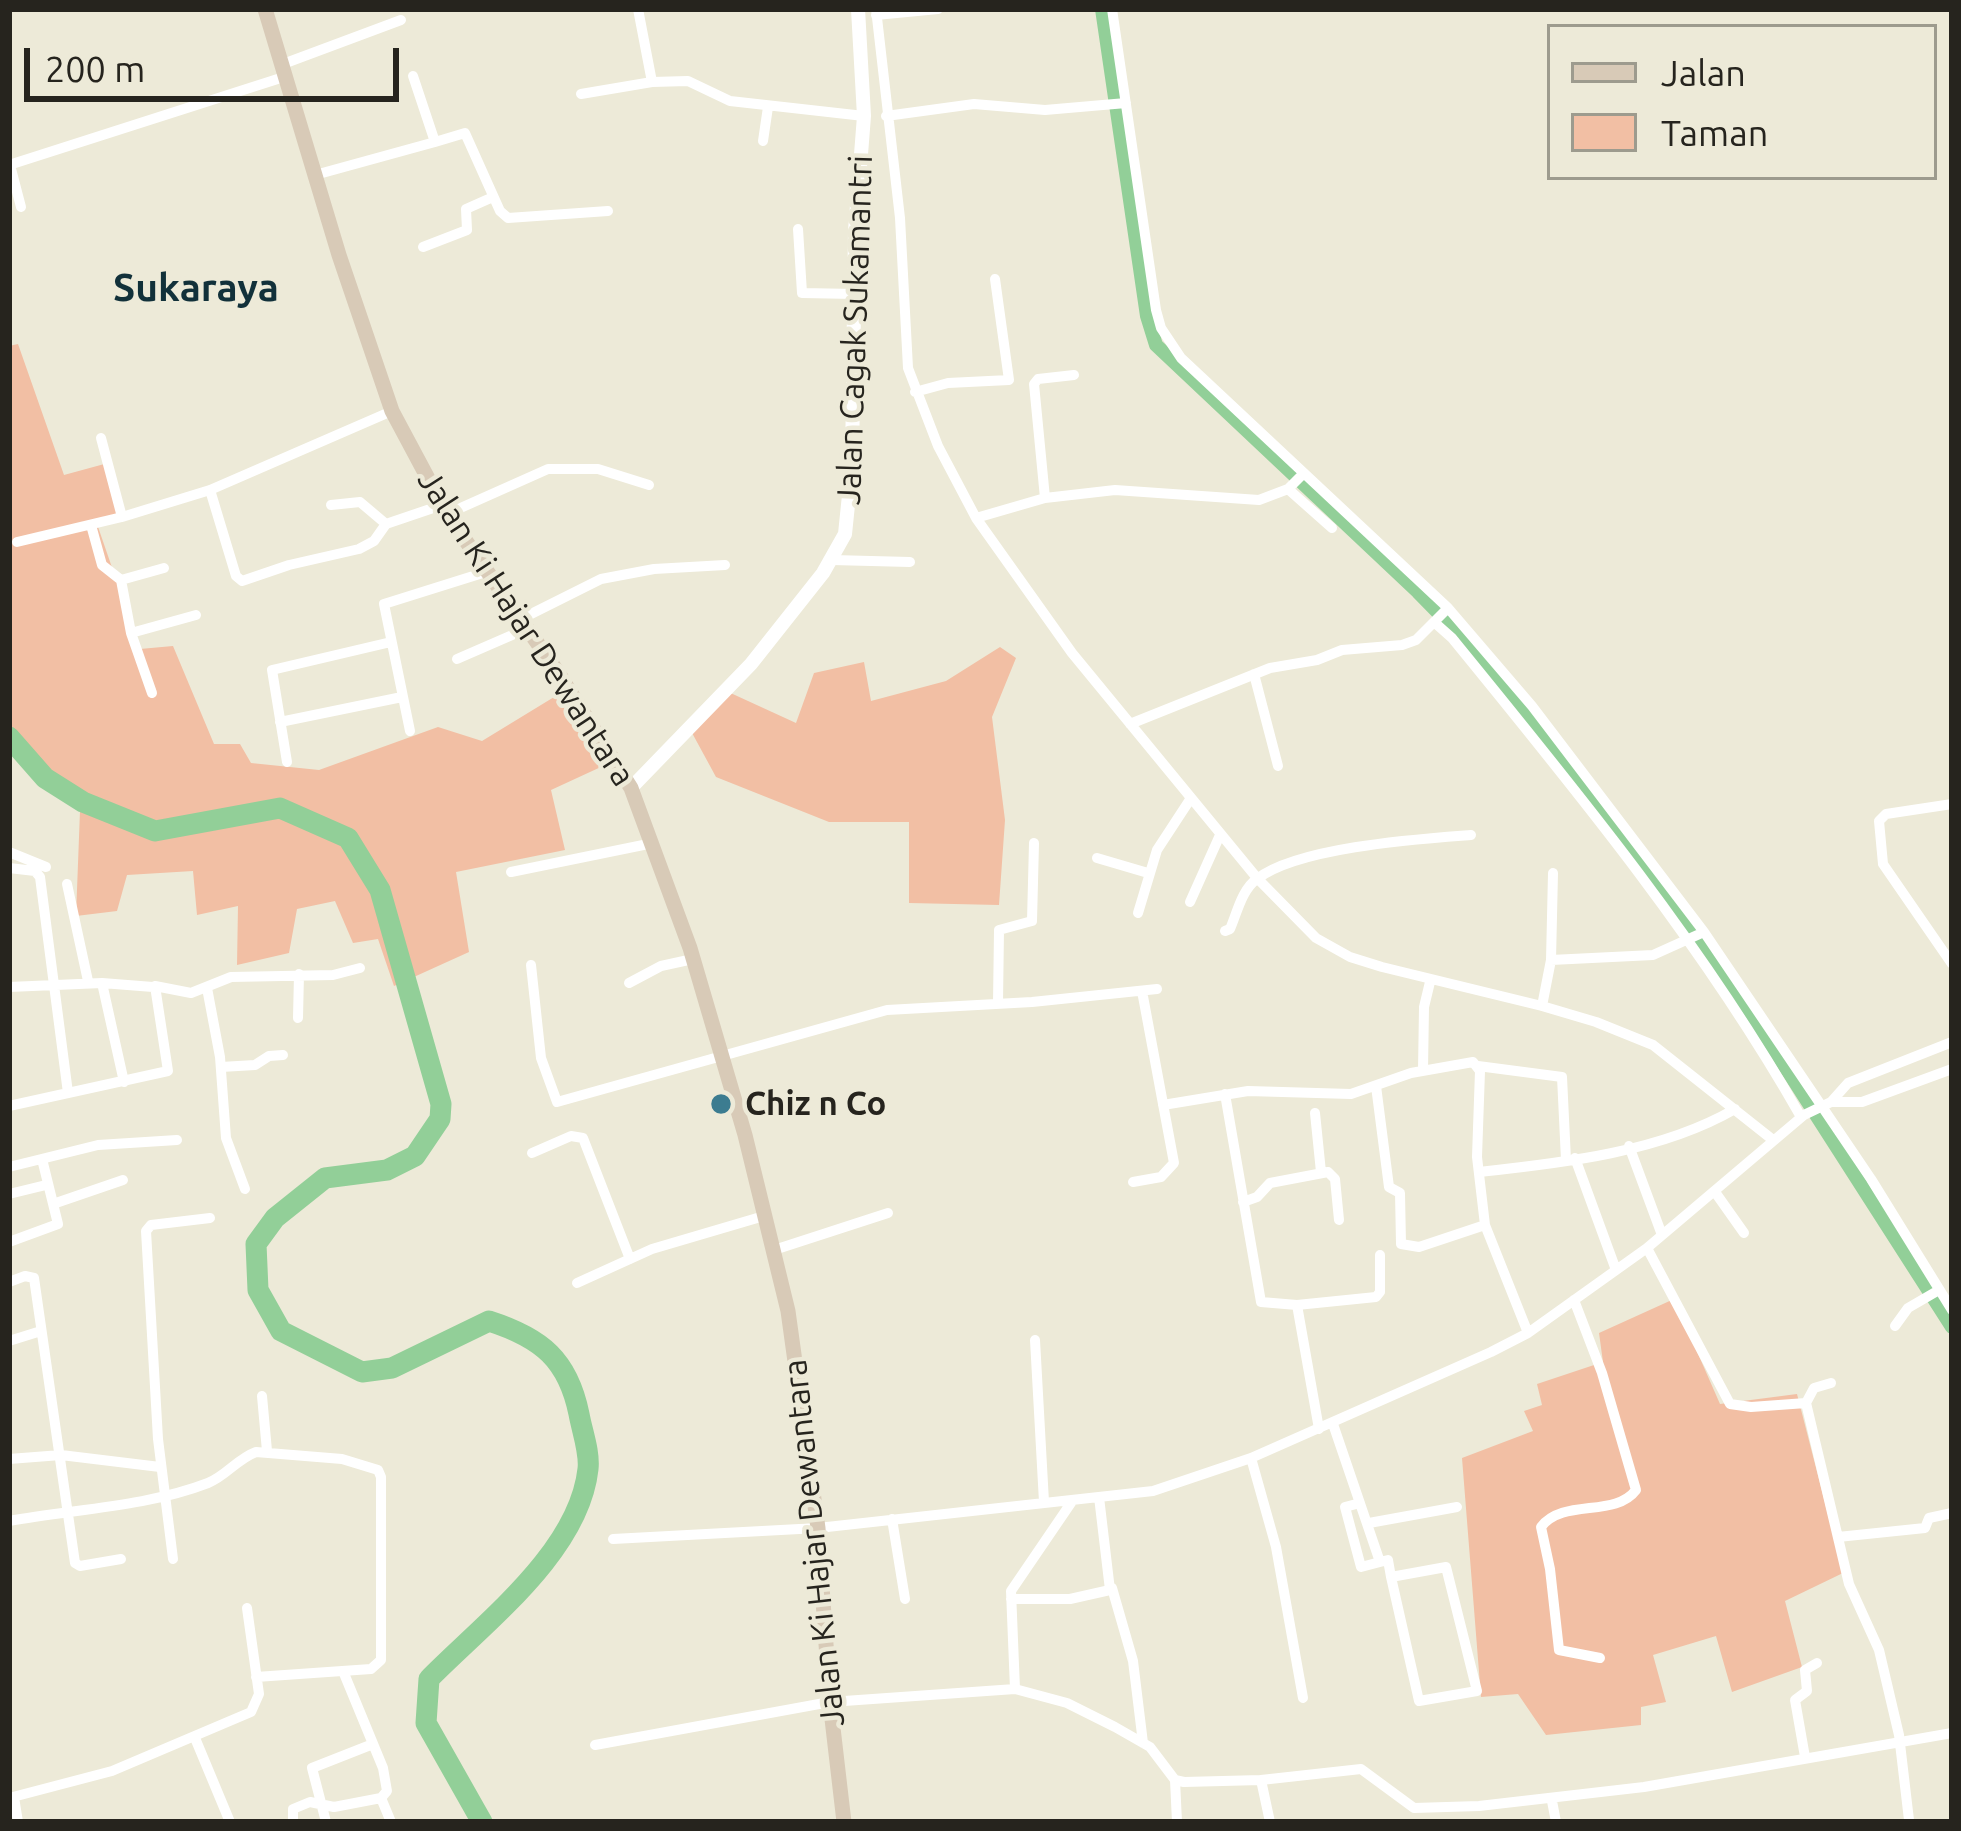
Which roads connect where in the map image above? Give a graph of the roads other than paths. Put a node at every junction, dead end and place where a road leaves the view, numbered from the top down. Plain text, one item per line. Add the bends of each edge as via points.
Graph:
1 (265, 9) edge
2 (638, 9) edge
3 (858, 9) edge
4 (938, 9) edge
5 (1112, 9) edge
6 (876, 12) edge
7 (401, 20) dead end
8 (285, 70) junction
9 (413, 76) dead end
10 (652, 82) junction
11 (581, 94) dead end
12 (1119, 104) junction
13 (768, 107) junction
14 (864, 116) junction
15 (886, 116) junction
16 (763, 141) dead end
17 (435, 142) junction
18 (10, 165) edge
19 (315, 176) junction
20 (493, 196) junction
21 (21, 207) dead end
22 (608, 211) dead end
23 (798, 230) dead end
24 (424, 247) dead end
25 (994, 279) dead end
26 (855, 294) junction
27 (1074, 375) dead end
28 (915, 392) junction
29 (392, 411) junction
30 (100, 438) dead end
31 (1295, 482) junction
32 (650, 485) dead end
33 (210, 490) junction
34 (1045, 498) junction
35 (331, 505) dead end
36 (445, 509) junction
37 (122, 518) junction
38 (976, 518) junction
39 (386, 524) junction
40 (92, 525) junction
41 (1332, 528) dead end
42 (17, 542) dead end
43 (832, 560) junction
44 (910, 562) dead end
45 (725, 565) dead end
46 (164, 568) dead end
47 (486, 572) junction
48 (121, 580) junction
49 (196, 615) dead end
50 (1441, 616) junction
51 (522, 625) junction
52 (131, 633) junction
53 (391, 643) junction
54 (457, 659) dead end
55 (1254, 674) junction
56 (152, 693) dead end
57 (402, 697) junction
58 (280, 722) junction
59 (1130, 724) junction
60 (410, 731) dead end
61 (1555, 751) junction
62 (287, 762) dead end
63 (1278, 766) dead end
64 (631, 788) junction
65 (1191, 798) junction
66 (1952, 804) edge
67 (1220, 835) junction
68 (1471, 836) dead end
69 (653, 843) junction
70 (1034, 843) dead end
71 (9, 853) edge
72 (1097, 858) dead end
73 (46, 867) dead end
74 (9, 868) edge
75 (511, 872) dead end
76 (1148, 873) junction
77 (1553, 873) dead end
78 (1257, 878) junction
79 (67, 884) dead end
80 (1190, 902) dead end
81 (1138, 913) dead end
82 (1225, 931) dead end
83 (1695, 937) junction
84 (693, 959) junction
85 (1551, 960) junction
86 (1952, 964) edge
87 (531, 965) dead end
88 (360, 968) dead end
89 (298, 974) junction
90 (53, 982) junction
91 (95, 982) junction
92 (1430, 982) junction
93 (629, 983) dead end
94 (9, 987) edge
95 (153, 987) junction
96 (207, 988) junction
97 (1157, 989) dead end
98 (1142, 991) junction
99 (998, 1003) junction
100 (1542, 1006) junction
101 (298, 1018) dead end
102 (1952, 1042) edge
103 (283, 1055) dead end
104 (720, 1055) junction
105 (1902, 1063) junction
106 (1478, 1066) junction
107 (221, 1067) junction
108 (1952, 1069) edge
109 (1423, 1070) junction
110 (124, 1082) junction
111 (1908, 1085) junction
112 (1376, 1086) junction
113 (68, 1093) junction
114 (1226, 1094) junction
115 (1163, 1105) junction
116 (9, 1106) edge
117 (1815, 1110) junction
118 (1315, 1113) dead end
119 (1729, 1113) junction
120 (177, 1140) dead end
121 (1772, 1140) junction
122 (1630, 1146) junction
123 (532, 1153) dead end
124 (1570, 1159) junction
125 (42, 1160) junction
126 (9, 1167) edge
127 (1321, 1172) junction
128 (1479, 1172) junction
129 (123, 1180) dead end
130 (1133, 1182) dead end
131 (46, 1185) junction
132 (245, 1189) dead end
133 (1715, 1192) junction
134 (9, 1194) edge
135 (1243, 1202) junction
136 (53, 1204) junction
137 (888, 1213) dead end
138 (764, 1216) junction
139 (211, 1218) dead end
140 (1339, 1220) dead end
141 (1485, 1225) junction
142 (1744, 1233) dead end
143 (1662, 1235) junction
144 (9, 1242) edge
145 (1647, 1248) junction
146 (773, 1250) junction
147 (1380, 1256) dead end
148 (629, 1259) junction
149 (1616, 1270) junction
150 (9, 1282) edge
151 (577, 1283) dead end
152 (1937, 1291) junction
153 (1574, 1300) junction
154 (1297, 1305) junction
155 (1952, 1310) edge
156 (1895, 1326) dead end
157 (41, 1331) junction
158 (1528, 1333) junction
159 (1035, 1340) dead end
160 (9, 1341) edge
161 (1831, 1383) dead end
162 (262, 1396) dead end
163 (1806, 1403) junction
164 (1333, 1424) junction
165 (1319, 1429) junction
166 (268, 1451) junction
167 (61, 1455) junction
168 (1251, 1458) junction
169 (9, 1459) edge
170 (160, 1467) junction
171 (164, 1495) junction
172 (1099, 1497) junction
173 (1073, 1500) junction
174 (1044, 1502) junction
175 (1360, 1503) junction
176 (1457, 1508) dead end
177 (68, 1510) junction
178 (1952, 1513) edge
179 (892, 1519) junction
180 (9, 1521) edge
181 (1369, 1523) junction
182 (818, 1528) junction
183 (1838, 1537) junction
184 (613, 1539) dead end
185 (121, 1558) dead end
186 (173, 1559) dead end
187 (1380, 1562) junction
188 (1391, 1577) junction
189 (1112, 1588) junction
190 (905, 1599) dead end
191 (1011, 1599) junction
192 (247, 1608) dead end
193 (1600, 1658) dead end
194 (1817, 1663) dead end
195 (343, 1671) junction
196 (256, 1677) junction
197 (1015, 1689) junction
198 (1303, 1698) dead end
199 (830, 1702) junction
200 (1952, 1733) edge
201 (195, 1738) junction
202 (1144, 1742) junction
203 (1899, 1742) junction
204 (373, 1744) junction
205 (595, 1745) dead end
206 (1805, 1757) junction
207 (1175, 1780) junction
208 (1261, 1780) junction
209 (11, 1797) edge
210 (381, 1798) junction
211 (1552, 1801) junction
212 (323, 1804) junction
213 (1909, 1820) edge
214 (18, 1822) edge
215 (230, 1822) edge
216 (293, 1822) edge
217 (326, 1822) edge
218 (391, 1822) edge
219 (844, 1822) edge
220 (1177, 1822) edge
221 (1270, 1822) edge
222 (1556, 1822) edge

1 - 8 main road, Jalan Ki Hajar Dewantara
2 - 10 street
3 - 14 street, Jalan Cagak Sukamantri
4 - 6 street
5 - 12 street
6 - 15 street
7 - 8 street
8 - 18 street
8 - 19 main road, Jalan Ki Hajar Dewantara
9 - 17 street
10 - 11 street
10 - 13 street via 688,81 717,97
12 - 15 street via 974,104
12 - 31 street via 1161,328
13 - 14 street
13 - 16 street
14 - 26 street, Jalan Cagak Sukamantri
15 - 28 street
17 - 19 street
17 - 20 street via 464,133
18 - 21 street
19 - 29 main road, Jalan Ki Hajar Dewantara
20 - 22 street via 508,218
20 - 24 street via 466,209 467,230
23 - 26 street via 802,293
25 - 28 street via 1009,380
26 - 43 street, Jalan Cagak Sukamantri via 848,516
27 - 34 street via 1034,384
28 - 38 street
29 - 33 street
29 - 36 main road, Jalan Ki Hajar Dewantara
30 - 37 street
31 - 34 street via 1258,500 1115,490
31 - 41 street
31 - 50 street
32 - 36 street via 598,469 548,469
33 - 37 street
33 - 39 street via 242,581 359,549
34 - 38 street
35 - 39 street via 360,502
36 - 39 street
36 - 47 main road, Jalan Ki Hajar Dewantara
37 - 40 street
38 - 59 street
40 - 42 street
40 - 48 street via 102,565
43 - 44 street
43 - 64 street, Jalan Cagak Sukamantri via 751,664
45 - 51 street via 601,579
46 - 48 street
47 - 51 main road, Jalan Ki Hajar Dewantara
47 - 53 street via 388,600
48 - 52 street
49 - 52 street
50 - 55 street via 1402,645 1342,650
50 - 61 street
50 - 61 street
51 - 54 street
51 - 64 main road, Jalan Ki Hajar Dewantara
52 - 56 street
53 - 57 street
53 - 58 street via 272,670
55 - 59 street
55 - 63 street
57 - 58 street
57 - 60 street
58 - 62 street
59 - 65 street
61 - 83 street
61 - 83 street
64 - 69 main road, Jalan Ki Hajar Dewantara
65 - 67 street
65 - 76 street
66 - 86 street via 1879,821 1882,864
67 - 78 street
67 - 80 street
68 - 78 street via 1347,849
69 - 75 street
69 - 84 main road, Jalan Ki Hajar Dewantara
70 - 99 street via 1032,922 999,930
71 - 73 street
72 - 76 street
74 - 90 street via 40,878
76 - 81 street
77 - 85 street
78 - 82 street
78 - 92 street via 1316,938
79 - 91 street
83 - 85 street via 1653,955
83 - 117 street
83 - 117 street via 1751,1029
84 - 93 street
84 - 104 main road, Jalan Ki Hajar Dewantara
85 - 100 street
87 - 104 street via 542,1058 557,1102
88 - 89 street
89 - 96 street via 231,977
89 - 101 street
90 - 91 street
90 - 94 street
90 - 113 street
91 - 95 street
91 - 110 street
92 - 100 street
92 - 109 street
95 - 96 street
95 - 110 street via 170,1069
96 - 107 street
97 - 98 street
98 - 99 street
98 - 115 street
99 - 104 street via 887,1010
100 - 119 street via 1652,1045
102 - 105 street
103 - 107 street
104 - 138 main road, Jalan Ki Hajar Dewantara
105 - 111 street
105 - 117 street via 1848,1083
106 - 109 street
106 - 124 street via 1562,1078
106 - 128 street
107 - 132 street via 226,1138
108 - 111 street
109 - 112 street
110 - 113 street
111 - 117 street
112 - 114 street via 1351,1094
112 - 141 street via 1389,1187 1400,1193 1401,1244 1419,1247
113 - 116 street
114 - 115 street
114 - 135 street
115 - 130 street via 1172,1168
117 - 121 street
117 - 152 street via 1871,1179
118 - 127 street
119 - 121 street
119 - 122 street via 1682,1135
120 - 125 street via 98,1145
121 - 133 street
122 - 124 street
122 - 143 street
123 - 148 street via 583,1138
124 - 128 street
124 - 149 street
125 - 126 street
125 - 131 street
127 - 135 street via 1270,1184
127 - 140 street via 1334,1174
128 - 141 street
129 - 136 street
131 - 134 street
131 - 136 street
133 - 142 street
133 - 143 street
135 - 154 street via 1259,1299
136 - 144 street via 58,1224
137 - 146 street
138 - 146 main road, Jalan Ki Hajar Dewantara
138 - 148 street
139 - 170 street via 146,1231
141 - 158 street
143 - 145 street
145 - 149 street
145 - 163 street via 1730,1403
146 - 182 main road, Jalan Ki Hajar Dewantara
147 - 154 street via 1380,1295
148 - 151 street
149 - 153 street
150 - 157 street via 34,1279
152 - 155 street
152 - 156 street
153 - 158 street
153 - 193 street via 1636,1490 1625,1501 1549,1517 1541,1534 1559,1650
154 - 165 street
157 - 160 street
157 - 167 street
158 - 164 street
159 - 174 street
161 - 163 street via 1814,1388
162 - 166 street
163 - 183 street
164 - 165 street
164 - 175 street
165 - 168 street
166 - 171 street via 243,1456 213,1481
166 - 195 street via 365,1464 381,1478 381,1660 375,1668
167 - 169 street
167 - 170 street
167 - 177 street
168 - 172 street via 1174,1486
168 - 198 street
170 - 171 street
171 - 177 street
171 - 186 street
172 - 173 street
172 - 189 street
173 - 174 street
173 - 191 street
174 - 179 street
175 - 181 street
175 - 187 street via 1345,1508 1361,1567
176 - 181 street
177 - 180 street
177 - 185 street via 75,1563
178 - 183 street via 1929,1518 1925,1528
179 - 182 street
179 - 190 street
181 - 187 street
182 - 184 street
182 - 199 main road, Jalan Ki Hajar Dewantara
183 - 203 street via 1849,1585 1880,1650
187 - 188 street via 1388,1560
188 - 188 street via 1419,1701 1477,1691 1446,1567
189 - 191 street via 1068,1599
189 - 202 street
191 - 197 street
192 - 196 street
194 - 206 street via 1804,1670 1807,1691 1796,1700
195 - 196 street
195 - 204 street
196 - 201 street via 260,1700 251,1712
197 - 199 street
197 - 202 street via 1067,1703
199 - 205 street
199 - 219 main road, Jalan Ki Hajar Dewantara
200 - 203 street
201 - 209 street
201 - 215 street
202 - 207 street
203 - 206 street
203 - 213 street
204 - 210 street via 387,1785
204 - 212 street via 312,1768
206 - 211 street
207 - 208 street
207 - 220 street
208 - 211 street via 1360,1768 1414,1808
208 - 221 street
209 - 214 street
210 - 212 street
210 - 218 street
211 - 222 street
212 - 216 street via 297,1805
212 - 217 street

